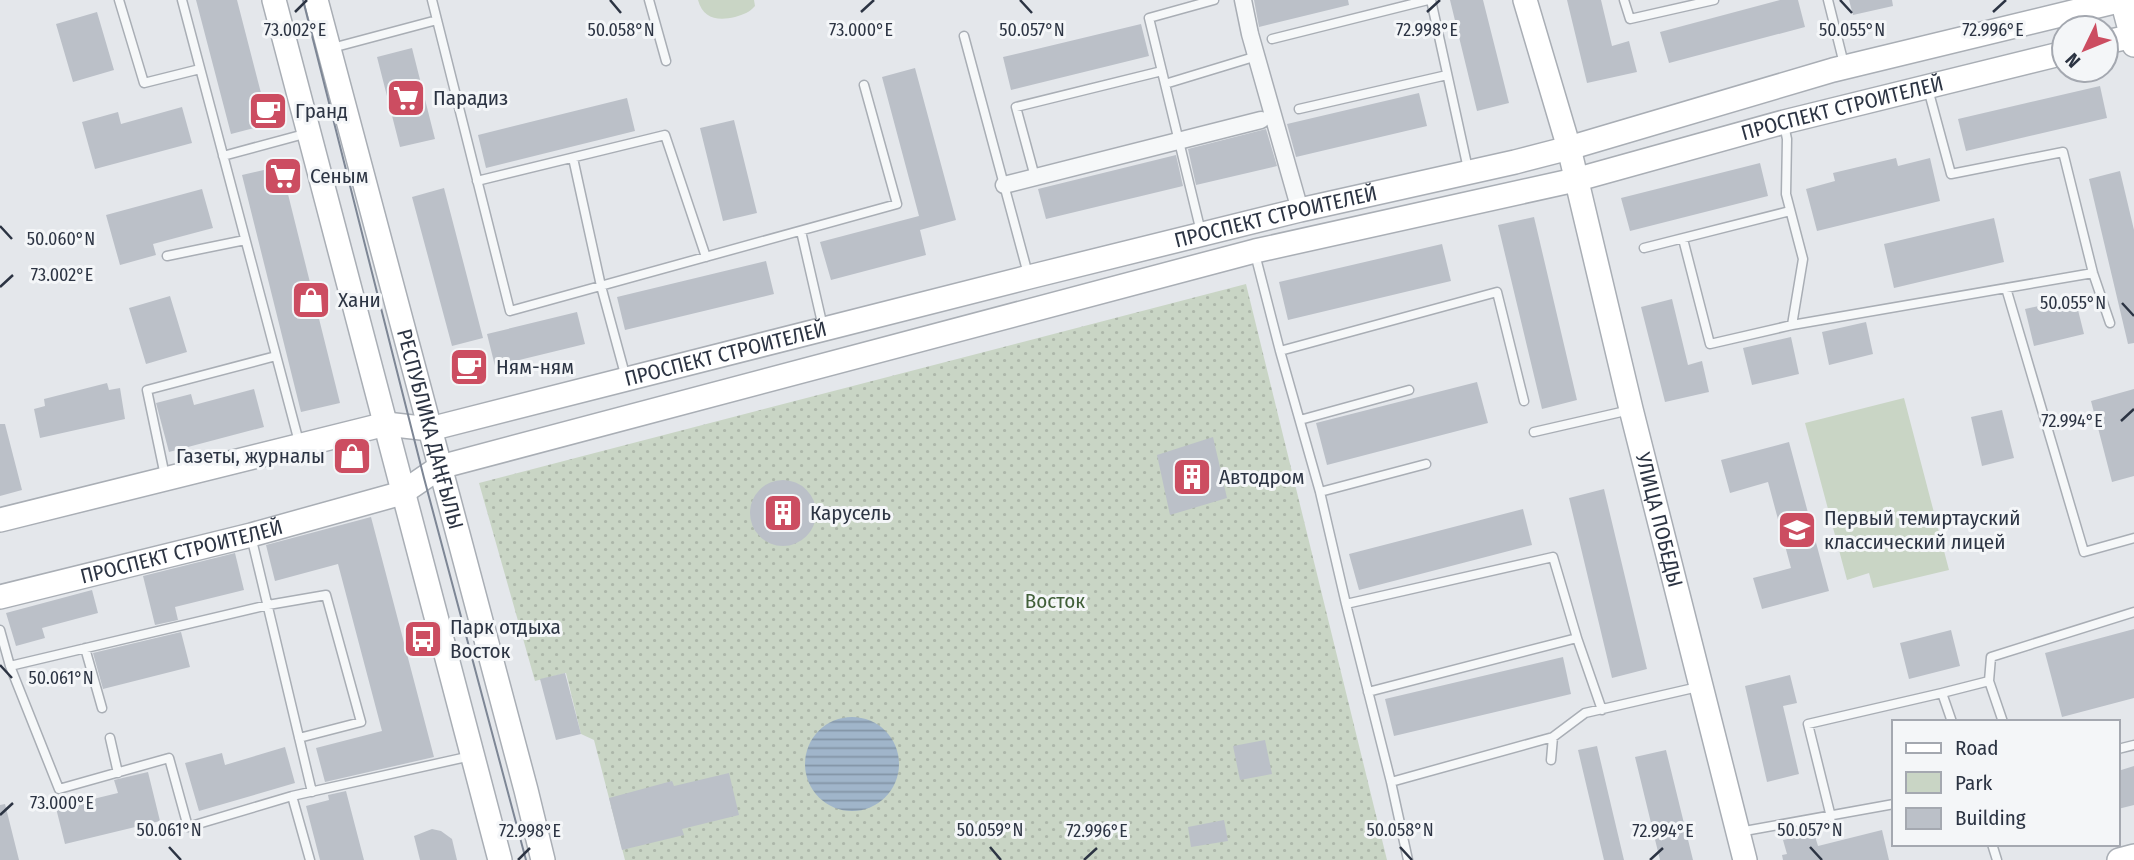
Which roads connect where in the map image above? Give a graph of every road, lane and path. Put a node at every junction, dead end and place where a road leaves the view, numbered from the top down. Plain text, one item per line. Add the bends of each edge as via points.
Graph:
1 (119, 0) edge
2 (182, 0) edge
3 (274, 0) edge
4 (316, 0) edge
5 (432, 0) edge
6 (649, 0) edge
7 (1214, 0) edge
8 (1243, 0) edge
9 (1429, 0) edge
10 (1525, 0) edge
11 (1624, 0) edge
12 (1714, 0) edge
13 (1828, 0) edge
14 (2122, 0) edge
15 (437, 20) junction
16 (964, 36) dead end
17 (1272, 39) dead end
18 (2133, 39) edge
19 (329, 49) junction
20 (1256, 56) junction
21 (2050, 56) edge
22 (666, 61) dead end
23 (1845, 67) junction
24 (200, 69) junction
25 (1161, 71) junction
26 (1447, 75) junction
27 (1165, 84) junction
28 (864, 85) dead end
29 (1927, 86) junction
30 (1299, 109) dead end
31 (1261, 120) dead end
32 (1784, 122) junction
33 (308, 132) junction
34 (1179, 141) junction
35 (1569, 148) junction
36 (223, 156) junction
37 (573, 158) junction
38 (1468, 172) junction
39 (1035, 177) junction
40 (1576, 180) junction
41 (477, 181) junction
42 (1004, 185) junction
43 (1300, 210) junction
44 (1790, 211) junction
45 (801, 231) junction
46 (1202, 234) junction
47 (1683, 239) junction
48 (245, 240) junction
49 (1644, 248) dead end
50 (1255, 251) junction
51 (167, 256) dead end
52 (706, 257) junction
53 (2093, 273) junction
54 (1029, 277) junction
55 (601, 286) junction
56 (2006, 288) junction
57 (2110, 323) dead end
58 (1792, 325) junction
59 (823, 329) junction
60 (1280, 351) junction
61 (276, 356) junction
62 (626, 378) junction
63 (1409, 390) dead end
64 (1524, 401) dead end
65 (1632, 410) junction
66 (1300, 420) junction
67 (386, 424) junction
68 (430, 429) junction
69 (1534, 432) dead end
70 (300, 445) junction
71 (1426, 464) dead end
72 (440, 467) junction
73 (166, 479) junction
74 (1320, 492) junction
75 (402, 493) junction
76 (0, 520) edge
77 (251, 535) junction
78 (2134, 538) edge
79 (0, 597) edge
80 (1346, 604) junction
81 (268, 605) junction
82 (2134, 612) edge
83 (0, 630) edge
84 (1577, 638) junction
85 (85, 648) junction
86 (10, 666) junction
87 (1989, 681) junction
88 (1701, 686) junction
89 (1368, 692) junction
90 (1942, 693) junction
91 (102, 708) dead end
92 (1602, 709) junction
93 (1951, 720) edge
94 (2002, 720) edge
95 (1553, 737) junction
96 (110, 738) dead end
97 (299, 738) junction
98 (472, 756) junction
99 (1551, 760) dead end
100 (118, 773) junction
101 (1391, 782) junction
102 (312, 792) junction
103 (292, 796) junction
104 (1892, 804) edge
105 (1831, 817) junction
106 (1738, 832) junction
107 (2134, 856) edge
108 (310, 860) edge
109 (500, 860) edge
110 (542, 860) edge
111 (1408, 860) edge
112 (1745, 860) edge
113 (2119, 860) edge

1 - 24 lane via 144,83
2 - 24 lane
3 - 33 street, РЕСПУБЛИКА ДАҢҒЫЛЫ
4 - 19 street, РЕСПУБЛИКА ДАҢҒЫЛЫ
5 - 15 lane
6 - 22 lane
7 - 25 lane via 1149,18
8 - 20 street
9 - 17 lane
9 - 26 lane
10 - 35 street
11 - 12 lane via 1630,19
13 - 23 lane
14 - 18 street
14 - 23 street, ПРОСПЕКТ СТРОИТЕЛЕЙ
15 - 19 lane
15 - 41 lane
16 - 42 lane
19 - 68 street, РЕСПУБЛИКА ДАҢҒЫЛЫ
20 - 27 lane
20 - 43 street
21 - 29 street, ПРОСПЕКТ СТРОИТЕЛЕЙ
23 - 35 street, ПРОСПЕКТ СТРОИТЕЛЕЙ
24 - 36 lane
25 - 27 lane
25 - 39 lane via 1016,107
26 - 30 lane
26 - 38 lane
27 - 34 lane
28 - 45 lane via 897,204
29 - 32 street, ПРОСПЕКТ СТРОИТЕЛЕЙ
29 - 53 lane via 1951,174 2063,152
31 - 34 street
32 - 40 street, ПРОСПЕКТ СТРОИТЕЛЕЙ
32 - 44 lane
33 - 36 lane
33 - 67 street, РЕСПУБЛИКА ДАҢҒЫЛЫ
34 - 39 street
34 - 46 lane
35 - 38 street, ПРОСПЕКТ СТРОИТЕЛЕЙ
35 - 40 street, УЛИЦА ПОБЕДЫ
36 - 48 lane
37 - 41 lane
37 - 52 lane via 665,135
37 - 55 lane
38 - 43 street, ПРОСПЕКТ СТРОИТЕЛЕЙ
39 - 42 street
40 - 50 street, ПРОСПЕКТ СТРОИТЕЛЕЙ
40 - 65 street, УЛИЦА ПОБЕДЫ
41 - 55 lane via 510,311
42 - 54 lane
43 - 46 street, ПРОСПЕКТ СТРОИТЕЛЕЙ
44 - 47 lane
44 - 58 lane via 1803,259
45 - 52 lane
45 - 59 lane
46 - 54 street, ПРОСПЕКТ СТРОИТЕЛЕЙ
47 - 49 lane
47 - 58 lane via 1710,344
48 - 51 lane
48 - 61 lane
50 - 60 lane
50 - 72 street, ПРОСПЕКТ СТРОИТЕЛЕЙ
52 - 55 lane
53 - 56 lane
53 - 57 lane
54 - 59 street, ПРОСПЕКТ СТРОИТЕЛЕЙ
55 - 62 lane
56 - 58 lane
56 - 78 lane via 2084,552
59 - 62 street, ПРОСПЕКТ СТРОИТЕЛЕЙ
60 - 64 lane via 1497,292
60 - 66 lane
61 - 70 lane
61 - 73 lane via 148,390
62 - 68 street, ПРОСПЕКТ СТРОИТЕЛЕЙ
63 - 66 lane
65 - 69 lane
65 - 88 street, УЛИЦА ПОБЕДЫ
66 - 74 lane
67 - 68 street
67 - 70 street
67 - 75 street, РЕСПУБЛИКА ДАҢҒЫЛЫ
68 - 72 street, РЕСПУБЛИКА ДАҢҒЫЛЫ
70 - 73 street
71 - 74 lane
72 - 75 street, ПРОСПЕКТ СТРОИТЕЛЕЙ
72 - 110 street, РЕСПУБЛИКА ДАҢҒЫЛЫ
73 - 76 street
74 - 80 lane
75 - 77 street, ПРОСПЕКТ СТРОИТЕЛЕЙ
75 - 98 street, РЕСПУБЛИКА ДАҢҒЫЛЫ
77 - 79 street, ПРОСПЕКТ СТРОИТЕЛЕЙ
77 - 81 lane
80 - 84 lane via 1553,557
80 - 89 lane
81 - 85 lane
81 - 97 lane
81 - 97 lane via 326,595 361,722
82 - 87 lane via 1991,657
83 - 86 lane
84 - 89 lane
84 - 92 lane
85 - 86 lane
85 - 91 lane
86 - 100 lane via 59,789
87 - 90 lane
87 - 94 lane
88 - 92 lane
88 - 106 street, УЛИЦА ПОБЕДЫ
89 - 101 lane
90 - 93 lane
90 - 105 lane via 1808,724
92 - 95 lane via 1585,713
95 - 99 lane
95 - 101 lane
96 - 100 lane
97 - 102 lane
98 - 102 lane
98 - 109 street, РЕСПУБЛИКА ДАҢҒЫЛЫ
100 - 103 lane via 169,758 188,827
101 - 111 lane
102 - 103 lane
103 - 108 lane
104 - 105 lane
105 - 106 lane
106 - 112 street, УЛИЦА ПОБЕДЫ
107 - 113 street

